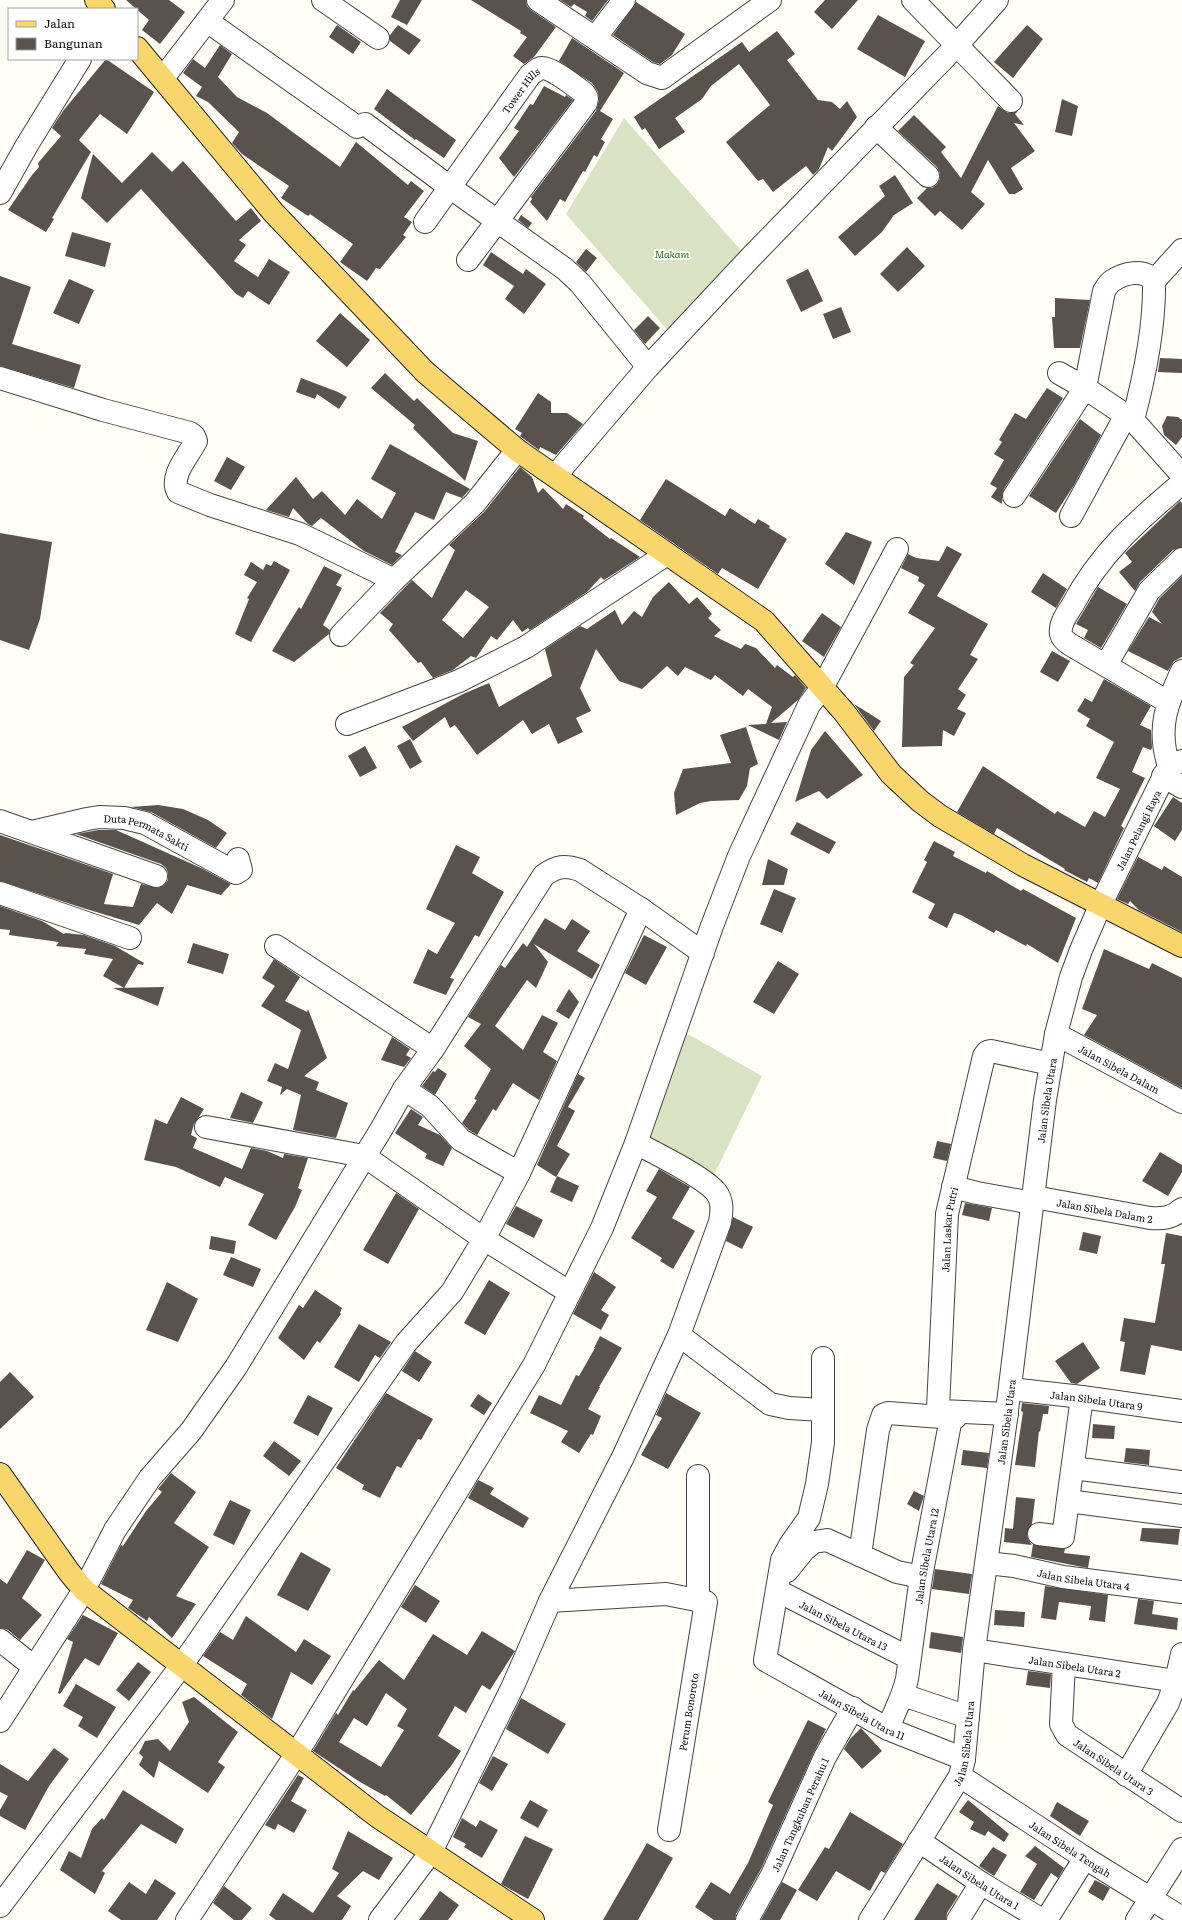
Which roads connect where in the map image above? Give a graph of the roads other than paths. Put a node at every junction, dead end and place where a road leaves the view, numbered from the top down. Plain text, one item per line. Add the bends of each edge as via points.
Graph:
1 (96, 0) edge
2 (223, 0) edge
3 (323, 0) edge
4 (538, 0) edge
5 (624, 0) edge
6 (770, 0) edge
7 (913, 0) edge
8 (997, 0) edge
9 (103, 8) edge
10 (207, 21) junction
11 (378, 38) dead end
12 (595, 38) junction
13 (958, 44) junction
14 (138, 49) edge
15 (79, 60) edge
16 (163, 78) junction
17 (1011, 101) dead end
18 (876, 127) junction
19 (928, 176) dead end
20 (451, 188) junction
21 (0, 193) edge
22 (497, 221) junction
23 (425, 222) dead end
24 (1182, 250) edge
25 (468, 260) dead end
26 (1154, 281) junction
27 (648, 367) junction
28 (1059, 373) dead end
29 (0, 378) edge
30 (1086, 388) junction
31 (1130, 417) junction
32 (517, 450) junction
33 (1182, 475) edge
34 (555, 476) junction
35 (1182, 483) edge
36 (1014, 496) dead end
37 (1071, 516) dead end
38 (897, 549) dead end
39 (667, 554) junction
40 (1182, 559) edge
41 (394, 580) junction
42 (341, 635) dead end
43 (1106, 665) junction
44 (1182, 671) edge
45 (822, 688) junction
46 (1168, 702) junction
47 (347, 724) dead end
48 (1171, 768) edge
49 (1182, 787) edge
50 (0, 821) edge
51 (32, 832) junction
52 (238, 858) dead end
53 (156, 876) dead end
54 (0, 893) edge
55 (1100, 906) junction
56 (641, 909) junction
57 (130, 938) dead end
58 (276, 946) dead end
59 (1182, 946) edge
60 (703, 953) junction
61 (1056, 1034) junction
62 (434, 1049) junction
63 (1051, 1064) junction
64 (404, 1090) junction
65 (1182, 1102) edge
66 (206, 1127) dead end
67 (636, 1143) junction
68 (364, 1156) junction
69 (519, 1173) junction
70 (954, 1187) junction
71 (1033, 1200) junction
72 (1179, 1212) edge
73 (484, 1239) junction
74 (569, 1292) junction
75 (678, 1335) junction
76 (823, 1358) dead end
77 (1010, 1389) junction
78 (1082, 1397) junction
79 (823, 1410) junction
80 (1182, 1411) edge
81 (1006, 1417) junction
82 (951, 1418) junction
83 (1073, 1468) junction
84 (0, 1474) edge
85 (698, 1476) dead end
86 (1182, 1482) edge
87 (1068, 1501) junction
88 (1182, 1516) edge
89 (1039, 1534) dead end
90 (860, 1555) junction
91 (987, 1563) junction
92 (922, 1577) junction
93 (778, 1588) junction
94 (84, 1590) junction
95 (1182, 1592) edge
96 (698, 1600) junction
97 (550, 1601) junction
98 (0, 1640) edge
99 (974, 1650) junction
100 (1182, 1654) edge
101 (910, 1658) junction
102 (1064, 1664) junction
103 (182, 1665) junction
104 (34, 1667) junction
105 (1176, 1681) junction
106 (903, 1695) junction
107 (853, 1708) junction
108 (968, 1717) junction
109 (0, 1721) edge
110 (888, 1729) junction
111 (296, 1753) junction
112 (962, 1767) junction
113 (1126, 1775) junction
114 (1182, 1811) edge
115 (669, 1830) dead end
116 (919, 1841) junction
117 (1182, 1849) edge
118 (430, 1852) junction
119 (1085, 1858) junction
120 (981, 1883) junction
121 (1151, 1898) junction
122 (0, 1906) edge
123 (1182, 1918) edge
124 (186, 1920) edge
125 (380, 1920) edge
126 (533, 1920) edge
127 (746, 1920) edge
128 (870, 1920) edge
129 (958, 1920) edge
130 (1042, 1920) edge
131 (1046, 1920) edge
132 (1137, 1920) edge

1 - 9 main road
2 - 10 street
3 - 11 street
4 - 12 street
5 - 12 street
6 - 12 street via 662,78 652,76
7 - 13 street
8 - 13 street
10 - 16 street
10 - 20 street
13 - 17 street
13 - 18 street
14 - 16 main road
15 - 21 street via 26,145
16 - 32 main road via 273,212 398,345 425,372
18 - 19 street
18 - 27 street
20 - 22 street
20 - 22 street, Tower Hills via 536,70 551,70 584,93 586,103
20 - 23 street, Tower Hills
22 - 25 street, Tower Hills
22 - 27 street via 548,256 580,283
24 - 26 street
26 - 30 street via 1144,273 1137,272 1112,281 1104,291
26 - 31 street via 1154,305 1140,396
27 - 34 street
28 - 30 street
29 - 41 street via 194,436 196,440 177,475 175,487 178,492 300,534
30 - 31 street
30 - 36 street
31 - 33 street
31 - 37 street
32 - 34 main road
32 - 41 street via 476,503
34 - 39 main road
35 - 43 street via 1131,527 1099,562 1062,624 1064,640
38 - 45 street
39 - 45 main road via 764,622
39 - 47 street via 526,647 459,681
40 - 43 street via 1149,591
41 - 42 street
43 - 46 street
44 - 46 street
45 - 55 main road via 891,774 940,816
45 - 60 street via 809,705 739,856
46 - 48 street via 1163,725 1163,748
48 - 49 street
48 - 55 street, Jalan Pelangi Raya
50 - 51 street
51 - 52 street, Duta Permata Sakti via 93,818 124,818 145,823 236,873 241,870
51 - 53 street
54 - 57 street
55 - 59 main road
55 - 61 street, Jalan Sibela Utara via 1071,977
56 - 60 street
56 - 62 street via 580,870 570,867 556,868 544,875
56 - 69 street
58 - 62 street
60 - 67 street
61 - 63 street, Jalan Sibela Utara
61 - 65 street, Jalan Sibela Dalam
62 - 64 street
63 - 70 street, Jalan Laskar Putri via 987,1052
63 - 71 street, Jalan Sibela Utara
64 - 68 street
64 - 69 street via 430,1106 461,1140
66 - 68 street
67 - 74 street via 602,1228
67 - 75 street via 704,1182 716,1192 722,1209 720,1222
68 - 73 street
68 - 94 street via 236,1367 190,1431 150,1478 114,1530
69 - 73 street
70 - 71 street, Jalan Sibela Dalam 2 via 977,1193
70 - 81 street, Jalan Laskar Putri via 947,1214 938,1408 942,1411
71 - 72 street, Jalan Sibela Dalam 2 via 1162,1219
71 - 77 street, Jalan Sibela Utara
73 - 74 street
73 - 103 street via 452,1292 406,1343
74 - 111 street via 530,1372
75 - 79 street via 782,1407
75 - 97 street via 623,1457
76 - 79 street
77 - 78 street, Jalan Sibela Utara 9
77 - 81 street, Jalan Sibela Utara
78 - 80 street, Jalan Sibela Utara 9
78 - 83 street
79 - 93 street via 821,1456 812,1509 782,1560
81 - 82 street
81 - 91 street, Jalan Sibela Utara
82 - 90 street via 888,1413 881,1418
82 - 92 street, Jalan Sibela Utara 12
83 - 86 street
83 - 87 street
84 - 94 main road
85 - 96 street, Perum Bonoroto
87 - 88 street
87 - 89 street via 1064,1537
90 - 92 street via 897,1572
90 - 93 street via 827,1540 814,1542 792,1564
91 - 95 street, Jalan Sibela Utara 4 via 1063,1577
91 - 99 street, Jalan Sibela Utara
92 - 101 street, Jalan Sibela Utara 12
93 - 101 street, Jalan Sibela Utara 13
93 - 107 street, Jalan Sibela Utara 11 via 765,1660
94 - 103 main road
94 - 104 street
96 - 97 street via 666,1594
96 - 115 street, Perum Bonoroto via 706,1602
97 - 118 street via 513,1686
98 - 104 street
99 - 102 street, Jalan Sibela Utara 2
99 - 108 street, Jalan Sibela Utara
100 - 105 street
101 - 106 street, Jalan Sibela Utara 12
102 - 105 street, Jalan Sibela Utara 2
102 - 113 street, Jalan Sibela Utara 3 via 1061,1718 1063,1730 1071,1739
103 - 111 main road
103 - 122 street
104 - 109 street
105 - 113 street via 1168,1703
106 - 108 street
106 - 110 street, Jalan Sibela Utara 12
107 - 110 street, Jalan Sibela Utara 11
107 - 127 street, Jalan Tangkuban Perahu 1 via 825,1758 772,1875
108 - 112 street, Jalan Sibela Utara
110 - 112 street, Jalan Sibela Utara 11
111 - 118 main road via 377,1816
111 - 124 street
112 - 116 street, Jalan Sibela Utara
112 - 119 street, Jalan Sibela Tengah
113 - 114 street, Jalan Sibela Utara 3
116 - 120 street, Jalan Sibela Utara 1
116 - 128 street, Jalan Sibela Utara
117 - 121 street
118 - 125 street
118 - 126 main road
119 - 121 street, Jalan Sibela Tengah
119 - 131 street
120 - 129 street
120 - 130 street, Jalan Sibela Utara 1
121 - 123 street, Jalan Sibela Tengah
121 - 132 street

